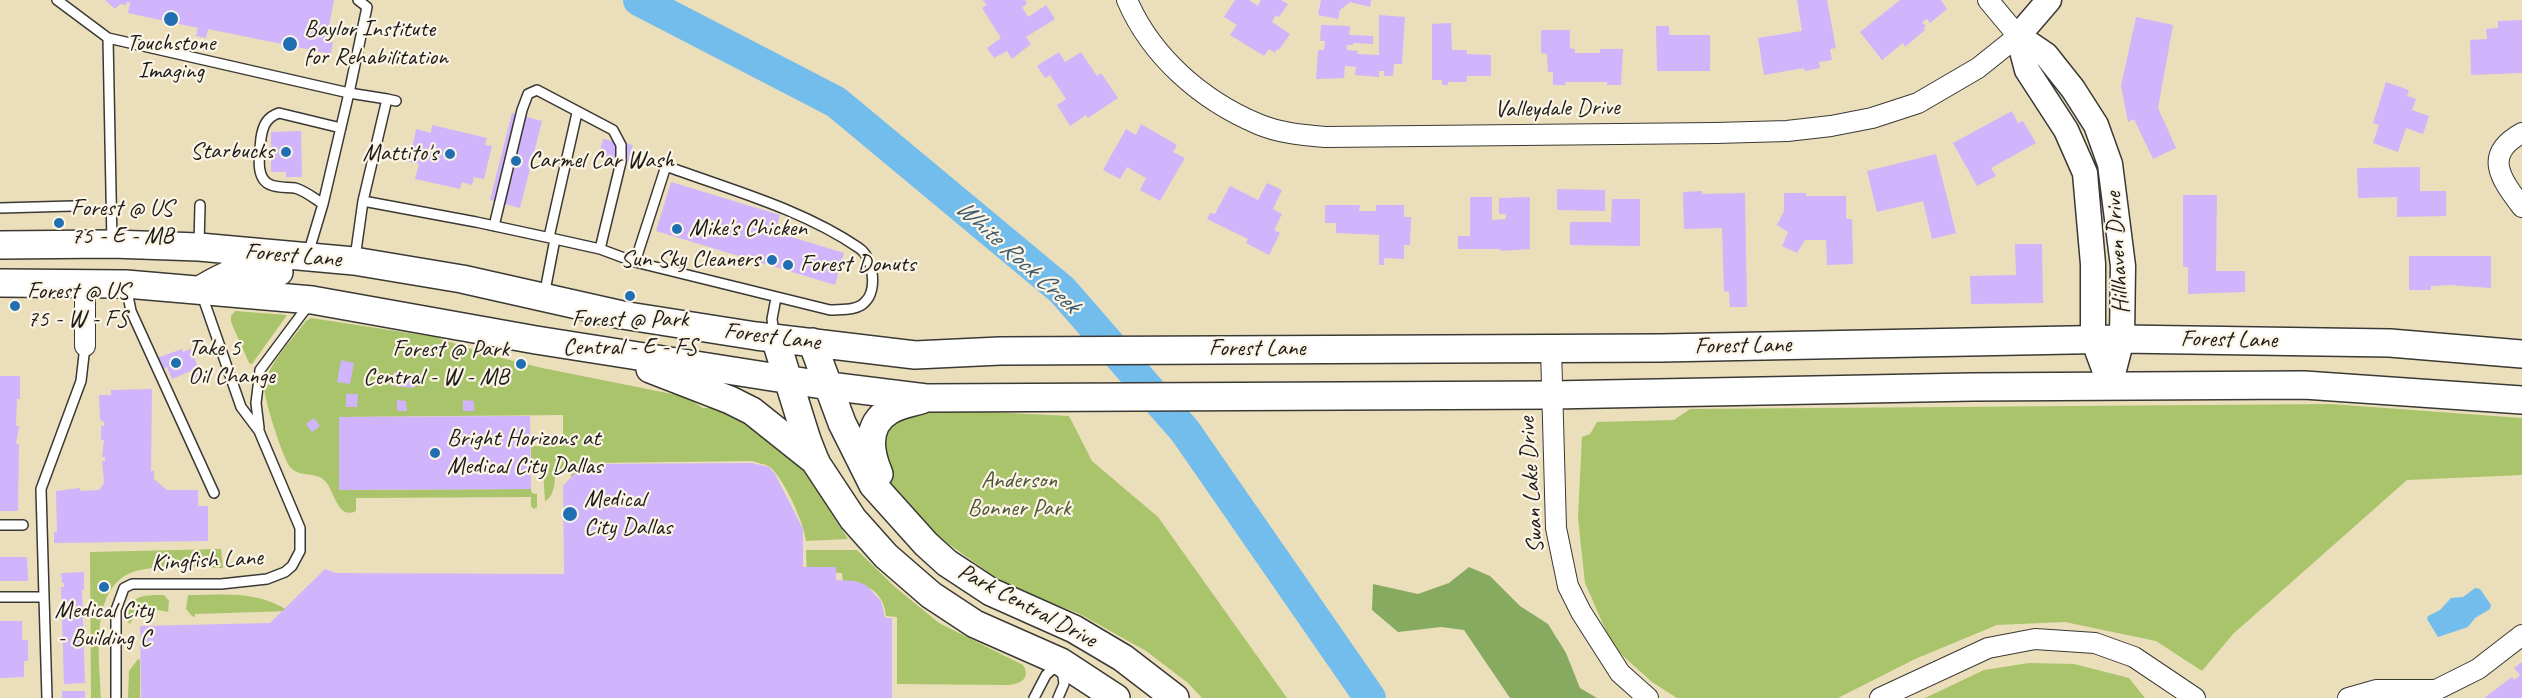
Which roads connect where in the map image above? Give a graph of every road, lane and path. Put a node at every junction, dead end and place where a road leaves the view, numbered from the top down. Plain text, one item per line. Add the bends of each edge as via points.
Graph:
1 (57, 0) edge
2 (358, 0) edge
3 (1126, 0) edge
4 (1988, 0) edge
5 (2049, 0) edge
6 (2018, 36) junction
7 (108, 38) junction
8 (350, 93) junction
9 (577, 113) junction
10 (341, 128) junction
11 (2522, 133) edge
12 (363, 201) junction
13 (323, 204) junction
14 (200, 206) dead end
15 (73, 207) dead end
16 (2522, 207) edge
17 (0, 208) edge
18 (494, 226) junction
19 (552, 238) junction
20 (112, 244) junction
21 (0, 245) edge
22 (199, 247) junction
23 (600, 249) junction
24 (307, 258) junction
25 (354, 261) junction
26 (634, 262) junction
27 (430, 273) junction
28 (0, 282) edge
29 (85, 283) junction
30 (126, 284) junction
31 (200, 290) junction
32 (544, 297) junction
33 (776, 298) junction
34 (312, 300) junction
35 (775, 338) junction
36 (2093, 339) junction
37 (2122, 339) junction
38 (812, 342) junction
39 (86, 346) joint
40 (1551, 349) junction
41 (601, 350) junction
42 (2522, 354) edge
43 (787, 379) junction
44 (2110, 385) junction
45 (829, 386) junction
46 (1552, 395) junction
47 (926, 398) junction
48 (2522, 400) edge
49 (259, 431) junction
50 (816, 463) junction
51 (214, 493) dead end
52 (0, 525) edge
53 (22, 525) dead end
54 (907, 525) junction
55 (0, 597) edge
56 (44, 597) junction
57 (1074, 629) junction
58 (2522, 635) edge
59 (1061, 662) junction
60 (2434, 695) edge
61 (47, 698) edge
62 (116, 698) edge
63 (1034, 698) edge
64 (1058, 698) edge
65 (1116, 698) edge
66 (1174, 698) edge
67 (1648, 698) edge
68 (1880, 698) edge
69 (2195, 698) edge
70 (2348, 698) edge

1 - 7 lane
2 - 8 lane via 367,7
3 - 6 street, Valleydale Drive via 1154,47 1214,100 1258,124 1325,137 1787,132 1831,126 1918,103 1978,68
4 - 6 street, Hillhaven Drive
5 - 6 street
6 - 36 street, Hillhaven Drive via 2027,70 2066,130 2085,173 2093,264
6 - 37 street, Hillhaven Drive via 2046,55 2073,89 2096,125 2110,164 2123,266
7 - 8 lane
7 - 20 lane
8 - 10 lane
8 - 12 lane via 392,100
9 - 18 lane via 537,90 528,94
9 - 19 lane
9 - 23 lane via 613,130 621,145 621,162
10 - 13 lane
10 - 13 lane via 279,113 265,123 262,133 260,171 265,182 297,188
11 - 16 street via 2506,144 2498,163 2500,175
12 - 18 lane
12 - 25 lane
13 - 24 lane
14 - 22 lane
15 - 17 lane
18 - 19 lane
19 - 23 lane
19 - 32 lane
20 - 21 main road, Forest Lane
20 - 22 main road, Forest Lane
20 - 28 main road via 82,267
20 - 30 main road
22 - 24 main road, Forest Lane
23 - 26 lane
24 - 25 main road, Forest Lane
25 - 27 main road, Forest Lane
26 - 33 lane
26 - 33 lane via 666,166 798,215 862,249 869,259 872,289 866,302 852,309 830,310
27 - 31 main road via 356,280 250,269 227,273
27 - 32 main road, Forest Lane
28 - 29 main road, Forest Lane
29 - 30 main road, Forest Lane
29 - 39 street
30 - 31 main road, Forest Lane
30 - 51 lane via 131,311
31 - 34 main road, Forest Lane
31 - 49 lane, Kingfish Lane via 241,407
32 - 35 main road, Forest Lane via 622,315
33 - 35 lane via 772,319
34 - 41 main road, Forest Lane
34 - 49 lane, Kingfish Lane via 260,370 256,403
35 - 38 main road, Forest Lane
35 - 43 main road, Park Central Drive
36 - 37 main road, Forest Lane
36 - 40 main road, Forest Lane
36 - 44 street, Hillhaven Drive
37 - 42 main road, Forest Lane via 2390,343
37 - 44 street, Hillhaven Drive
38 - 40 main road, Forest Lane via 915,355 1000,351
38 - 45 main road, Park Central Drive
39 - 56 lane via 81,381 41,489
40 - 46 street, Swan Lake Drive
41 - 43 main road, Forest Lane
41 - 50 main road via 752,411
43 - 45 main road, Forest Lane
43 - 50 main road, Park Central Drive
44 - 46 main road, Forest Lane
44 - 48 main road, Forest Lane via 2304,385
45 - 47 main road, Forest Lane
45 - 54 main road, Park Central Drive via 842,423 873,485
46 - 47 main road, Forest Lane
46 - 67 street, Swan Lake Drive via 1556,528 1568,585 1620,673
47 - 54 main road via 889,411 876,422 872,433 871,457
49 - 62 lane, Kingfish Lane via 300,528 302,540 296,558 285,572 267,579 221,584 132,584 124,588 116,610
50 - 59 main road, Park Central Drive via 853,519 886,556 931,595 975,624
52 - 53 lane
54 - 57 main road, Park Central Drive via 947,563 991,592
55 - 56 lane
56 - 61 lane
57 - 59 main road
57 - 66 main road, Park Central Drive via 1123,658
58 - 60 street via 2478,669
59 - 63 lane via 1046,675
59 - 64 lane via 1064,684
59 - 65 main road, Park Central Drive
60 - 70 street via 2376,690
68 - 69 street via 1988,648 2035,639 2095,643 2134,657

